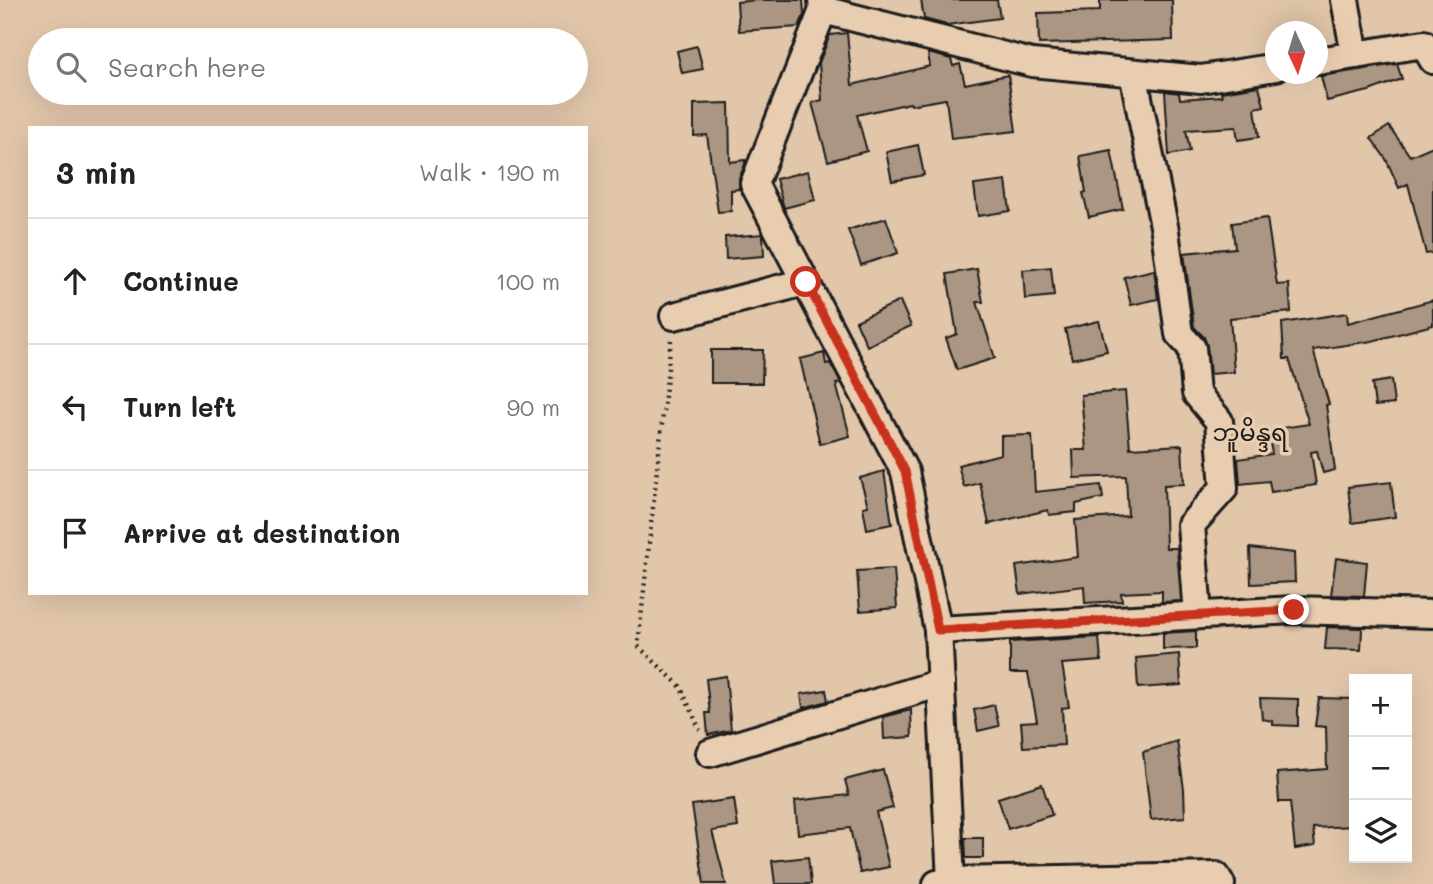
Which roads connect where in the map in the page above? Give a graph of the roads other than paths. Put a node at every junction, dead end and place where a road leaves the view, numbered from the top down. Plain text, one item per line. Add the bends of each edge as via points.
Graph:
1 (1345, 0) edge
2 (822, 5) edge
3 (1355, 55) junction
4 (1328, 59) edge
5 (1433, 60) edge
6 (1265, 69) edge
7 (1133, 73) junction
8 (806, 282) junction
9 (674, 316) road end
10 (1433, 614) edge
11 (1198, 615) junction
12 (938, 630) junction
13 (941, 683) junction
14 (710, 753) road end
15 (944, 882) edge
16 (1221, 884) edge

1 - 3 street
2 - 7 street via 1032,63
2 - 8 street via 754,184
3 - 4 street
3 - 5 street via 1424,44
6 - 7 street via 1201,79
7 - 11 street via 1166,231 1179,334 1192,348 1196,393 1219,421 1224,488 1191,524
8 - 9 street
8 - 12 street via 905,471
10 - 11 street via 1294,610
11 - 12 street
12 - 13 street
13 - 14 street
13 - 15 street
15 - 16 street via 1216,876

